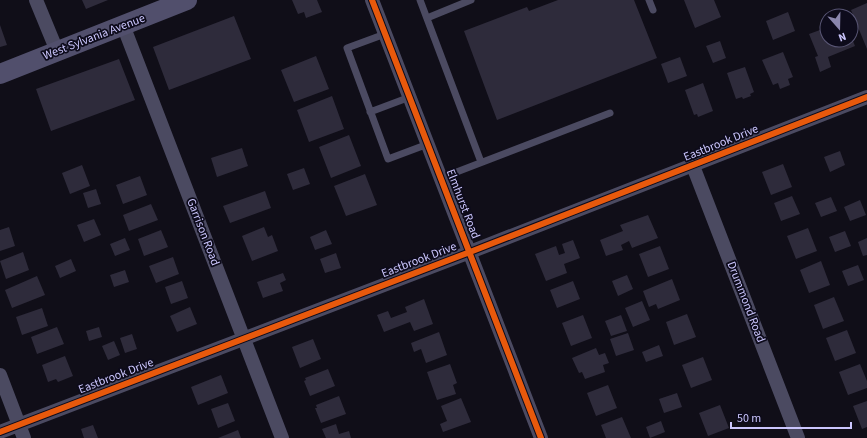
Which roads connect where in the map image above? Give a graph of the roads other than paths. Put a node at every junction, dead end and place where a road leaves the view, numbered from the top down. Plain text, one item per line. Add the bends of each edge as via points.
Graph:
1 (36, 0) edge
2 (188, 0) edge
3 (372, 0) edge
4 (420, 0) edge
5 (471, 0) edge
6 (649, 0) edge
7 (653, 10) dead end
8 (427, 18) junction
9 (123, 25) junction
10 (385, 34) junction
11 (56, 51) junction
12 (0, 74) edge
13 (410, 97) junction
14 (867, 97) edge
15 (370, 112) junction
16 (610, 113) dead end
17 (428, 144) junction
18 (481, 162) junction
19 (694, 166) junction
20 (441, 178) junction
21 (470, 252) junction
22 (244, 338) junction
23 (0, 375) edge
24 (19, 425) junction
25 (0, 432) edge
26 (24, 438) edge
27 (282, 438) edge
28 (541, 438) edge
29 (798, 438) edge

1 - 11 street
2 - 9 main road, West Sylvania Avenue
3 - 10 street, Elmhurst Road
4 - 8 lane
5 - 8 lane
6 - 7 lane
8 - 18 lane
9 - 11 main road, West Sylvania Avenue
9 - 22 street, Garrison Road
10 - 13 street, Elmhurst Road
10 - 15 lane via 347,48
11 - 12 main road, West Sylvania Avenue
13 - 15 lane
13 - 17 street, Elmhurst Road
14 - 19 street, Eastbrook Drive
15 - 17 lane via 388,159
16 - 18 lane
17 - 20 street, Elmhurst Road
18 - 20 lane
19 - 21 street, Eastbrook Drive
19 - 29 street, Drummond Road
20 - 21 street, Elmhurst Road
21 - 22 street, Eastbrook Drive
21 - 28 street, Elmhurst Road
22 - 24 street, Eastbrook Drive
22 - 27 street, Garrison Road
23 - 24 street
24 - 25 street, Eastbrook Drive
24 - 26 street

